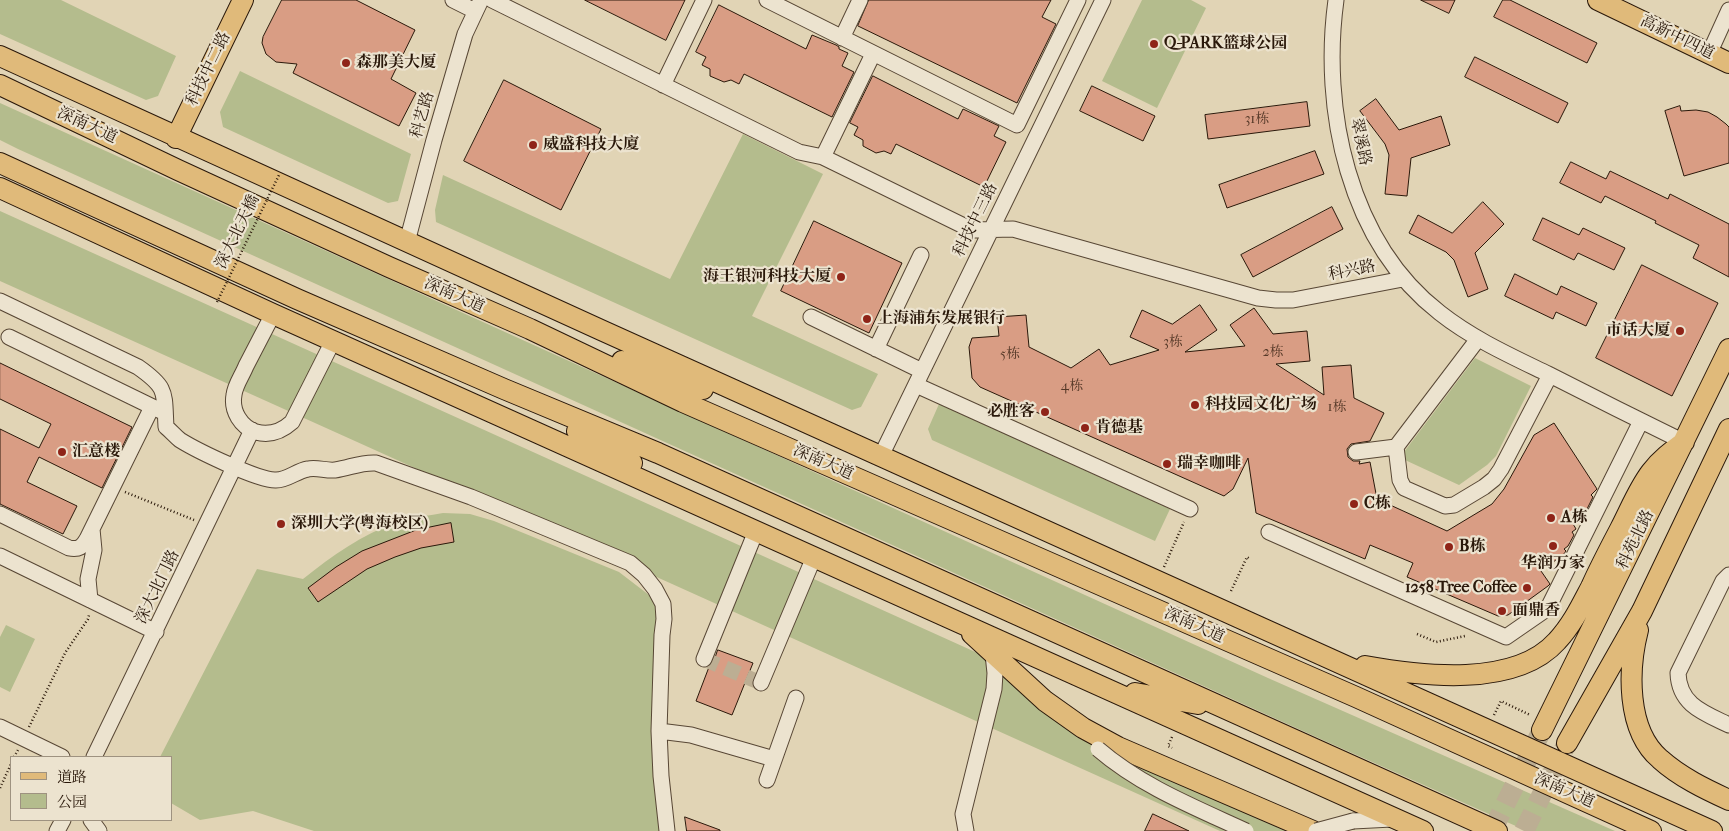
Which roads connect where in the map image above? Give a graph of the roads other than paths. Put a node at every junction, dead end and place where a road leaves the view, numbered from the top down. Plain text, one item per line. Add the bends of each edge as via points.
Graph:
1 (243, 0) edge
2 (452, 0) edge
3 (492, 0) edge
4 (704, 0) edge
5 (767, 0) edge
6 (860, 0) edge
7 (1078, 0) edge
8 (1103, 0) edge
9 (1598, 0) edge
10 (1720, 0) edge
11 (1333, 1) edge
12 (1729, 4) edge
13 (478, 6) edge
14 (1729, 10) edge
15 (842, 38) junction
16 (873, 54) junction
17 (1709, 54) junction
18 (0, 58) edge
19 (1729, 63) edge
20 (0, 85) edge
21 (663, 85) junction
22 (176, 138) junction
23 (823, 157) junction
24 (0, 163) edge
25 (178, 170) junction
26 (0, 172) edge
27 (0, 188) edge
28 (130, 223) junction
29 (991, 230) junction
30 (407, 242) junction
31 (921, 255) dead end
32 (1403, 279) junction
33 (0, 301) edge
34 (272, 314) junction
35 (811, 317) dead end
36 (530, 329) junction
37 (9, 337) dead end
38 (1478, 339) junction
39 (333, 341) junction
40 (876, 349) junction
41 (1729, 349) edge
42 (1550, 375) junction
43 (919, 378) junction
44 (504, 389) junction
45 (158, 410) junction
46 (1641, 421) junction
47 (1729, 429) edge
48 (252, 430) junction
49 (823, 430) junction
50 (1684, 442) junction
51 (1396, 447) junction
52 (1356, 452) dead end
53 (881, 456) junction
54 (234, 467) junction
55 (1190, 509) road end
56 (0, 514) edge
57 (1011, 514) junction
58 (730, 519) junction
59 (92, 529) junction
60 (756, 531) junction
61 (1268, 532) dead end
62 (0, 556) edge
63 (814, 557) junction
64 (1729, 575) edge
65 (90, 600) junction
66 (1642, 611) junction
67 (1180, 620) junction
68 (960, 622) junction
69 (156, 632) junction
70 (993, 654) junction
71 (1322, 655) junction
72 (704, 660) dead end
73 (761, 683) dead end
74 (1106, 688) junction
75 (796, 698) dead end
76 (1045, 701) junction
77 (1226, 708) junction
78 (1538, 724) tunnel mouth
79 (1729, 725) edge
80 (0, 727) edge
81 (659, 731) junction
82 (1566, 743) tunnel mouth
83 (60, 756) edge
84 (94, 756) edge
85 (774, 759) junction
86 (767, 780) dead end
87 (1729, 800) edge
88 (1396, 819) junction
89 (667, 831) edge
90 (966, 831) edge
91 (1246, 831) edge
92 (1315, 831) edge
93 (1423, 831) edge
94 (1497, 831) edge
95 (1651, 831) edge
96 (1712, 831) edge

1 - 22 main road, 科技中二路
2 - 13 street
3 - 21 street, 科兴路
4 - 21 street
5 - 15 street
6 - 15 street
7 - 16 street via 1017,125
8 - 29 street, 科技中三路
9 - 17 main road, 高新中四道
10 - 12 street
11 - 32 street, 翠溪路 via 1333,92 1343,154 1351,182 1374,233
13 - 30 street, 科艺路 via 465,34
14 - 17 street
15 - 16 street
16 - 23 street
17 - 19 main road, 高新中四道
18 - 22 main road
18 - 25 main road
20 - 25 main road, 深南大道
21 - 23 street, 科兴路 via 799,152
22 - 30 main road
23 - 29 street, 科兴路 via 972,230
24 - 28 main road
25 - 36 main road, 深南大道
26 - 28 main road
27 - 34 main road
28 - 44 main road
29 - 32 street, 科兴路 via 1012,229 1276,300 1293,300
29 - 43 street, 科技中三路
30 - 49 main road
31 - 40 street
32 - 38 street via 1439,312
33 - 45 street via 138,367 157,380 165,397
34 - 39 main road
34 - 48 street via 234,394 235,410 245,426
35 - 40 street
36 - 49 main road
36 - 67 main road, 深南大道 via 683,402
37 - 45 street
38 - 42 street
38 - 51 street
39 - 48 street via 292,422 277,432
39 - 58 main road
40 - 43 street
41 - 50 main road, 科苑北路
42 - 46 street
42 - 51 street via 1502,469 1484,487 1454,505 1445,506 1404,488
43 - 53 street, 科技中三路
43 - 55 street
44 - 58 main road
44 - 77 main road via 658,453
45 - 54 street via 166,427 179,439
45 - 59 street
46 - 50 street
46 - 61 street via 1548,608 1506,637
47 - 66 main road
48 - 54 street, 深大北门路
49 - 53 main road
50 - 71 main road via 1650,472 1576,616 1546,652 1509,669 1472,674 1393,671 1355,665
50 - 78 main road, 科苑北路
51 - 52 street
53 - 57 main road
54 - 69 street, 深大北门路
54 - 81 street via 277,480 310,468 334,470 364,462 383,464 630,562 644,575 663,604
56 - 59 street via 75,549 84,544
57 - 67 main road
57 - 71 main road
58 - 60 main road
59 - 65 street via 94,550 88,579
60 - 63 main road
60 - 72 street
62 - 65 street
63 - 68 main road
63 - 73 street
64 - 79 street via 1723,581 1678,673 1682,695 1692,705
65 - 69 street
66 - 82 main road
66 - 87 main road via 1634,646 1632,702 1646,741 1658,758 1678,773
67 - 95 main road, 深南大道
68 - 70 main road
68 - 74 main road
69 - 84 street, 深大北门路
70 - 76 main road
70 - 90 street via 994,689 963,814
71 - 96 main road
74 - 77 main road
74 - 88 main road
75 - 85 street
76 - 91 street, bridge via 1098,749 1151,787
76 - 92 main road via 1083,728 1118,747
77 - 94 main road
80 - 83 street
81 - 85 street via 691,735
81 - 89 street
85 - 86 street
88 - 92 street, bridge via 1353,821
88 - 93 main road

